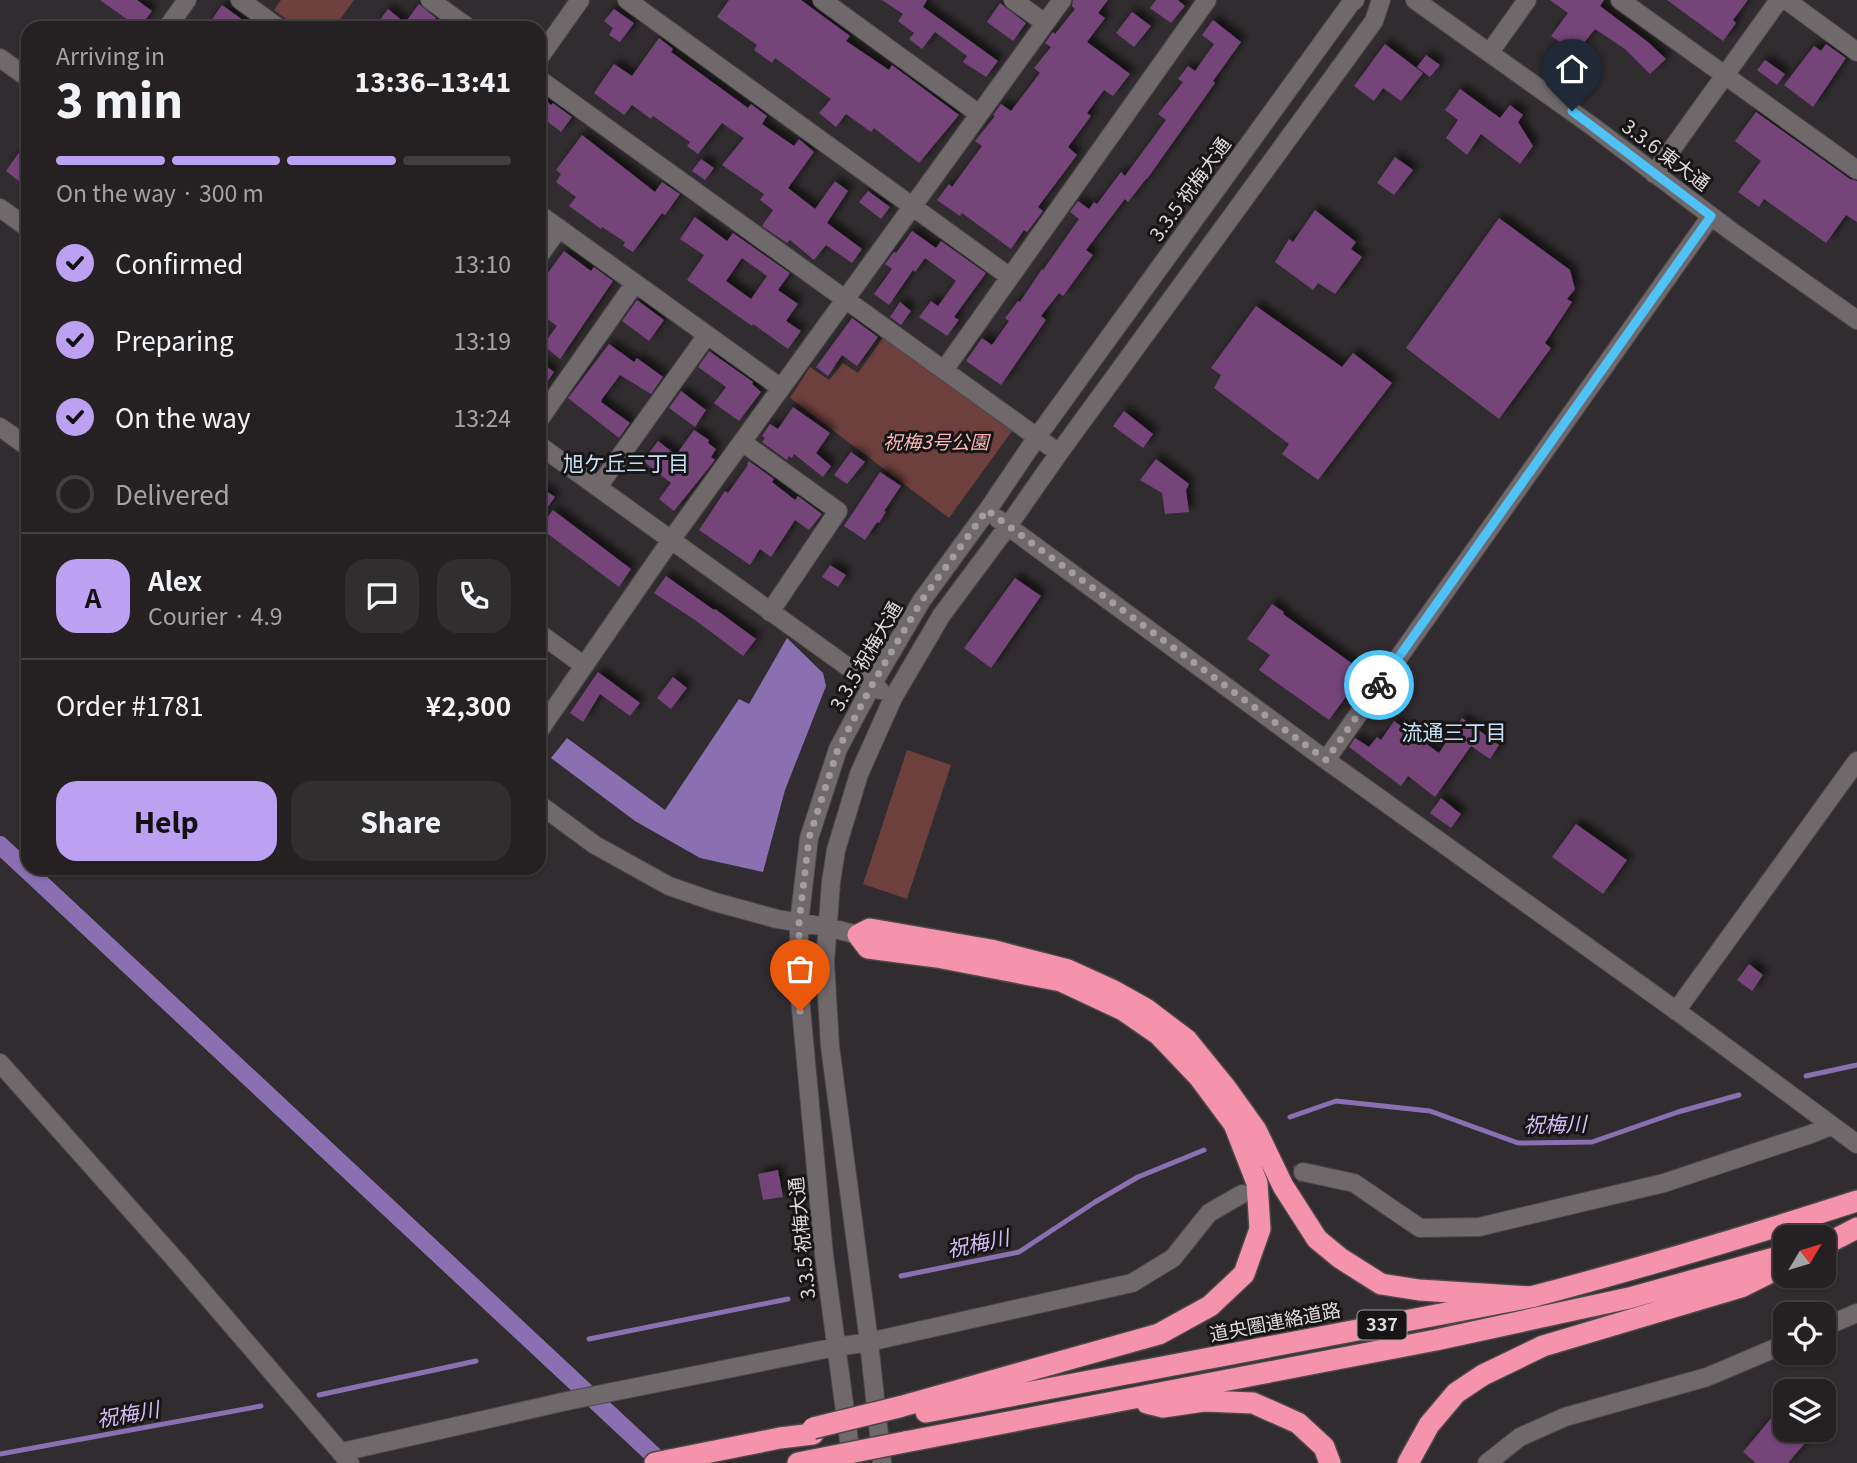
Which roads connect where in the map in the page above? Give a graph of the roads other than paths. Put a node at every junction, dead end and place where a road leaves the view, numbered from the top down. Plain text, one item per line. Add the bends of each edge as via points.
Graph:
1 (187, 0) edge
2 (240, 0) edge
3 (430, 0) edge
4 (580, 0) edge
5 (627, 0) edge
6 (822, 0) edge
7 (1013, 0) edge
8 (1062, 0) edge
9 (1208, 0) edge
10 (1356, 0) edge
11 (1381, 0) edge
12 (1415, 0) edge
13 (1527, 0) edge
14 (1620, 0) edge
15 (1779, 0) edge
16 (1786, 0) edge
17 (172, 21) edge
18 (269, 21) edge
19 (459, 21) edge
20 (1045, 23) junction
21 (546, 48) edge
22 (1490, 52) junction
23 (1857, 52) edge
24 (0, 58) edge
25 (21, 73) edge
26 (1725, 75) junction
27 (546, 84) edge
28 (979, 114) junction
29 (1857, 170) edge
30 (1654, 174) junction
31 (913, 206) junction
32 (0, 208) edge
33 (1711, 216) junction
34 (546, 219) edge
35 (21, 220) edge
36 (559, 228) junction
37 (546, 246) edge
38 (1010, 277) junction
39 (635, 283) junction
40 (845, 299) junction
41 (1857, 320) edge
42 (707, 335) junction
43 (944, 370) junction
44 (781, 388) junction
45 (546, 410) edge
46 (0, 427) edge
47 (1037, 437) junction
48 (21, 442) edge
49 (742, 442) junction
50 (546, 450) edge
51 (1059, 453) junction
52 (598, 487) junction
53 (987, 510) junction
54 (1008, 526) junction
55 (671, 540) junction
56 (770, 612) junction
57 (546, 638) edge
58 (583, 664) junction
59 (872, 685) junction
60 (893, 698) junction
61 (546, 720) edge
62 (1326, 760) junction
63 (1857, 761) edge
64 (546, 809) edge
65 (799, 923) junction
66 (827, 927) junction
67 (858, 935) junction
68 (1676, 1011) junction
69 (0, 1063) edge
70 (1831, 1126) junction
71 (1857, 1144) edge
72 (1303, 1172) tunnel mouth
73 (1242, 1194) tunnel mouth
74 (1857, 1201) edge
75 (1857, 1227) edge
76 (1836, 1235) edge
77 (1836, 1238) edge
78 (1773, 1258) edge
79 (1773, 1271) edge
80 (1531, 1297) junction
81 (1857, 1313) edge
82 (1836, 1322) edge
83 (869, 1342) junction
84 (836, 1347) junction
85 (1773, 1349) edge
86 (1129, 1399) junction
87 (900, 1412) junction
88 (346, 1457) edge
89 (808, 1461) edge
90 (654, 1463) edge
91 (852, 1463) edge
92 (882, 1463) edge
93 (1330, 1463) edge
94 (1408, 1463) edge
95 (1487, 1463) edge

1 - 17 street
2 - 18 street
3 - 19 street
4 - 21 street
5 - 31 street
6 - 28 street
7 - 20 street
8 - 20 street
9 - 38 street
10 - 47 street, 3.3.5 祝梅大通
11 - 51 street via 1374,21
12 - 22 street, 3.3.6 東大通
13 - 22 street
14 - 26 street
15 - 26 street
16 - 23 street
20 - 28 street
22 - 30 street, 3.3.6 東大通
24 - 25 street
26 - 29 street
26 - 30 street
27 - 40 street
28 - 31 street
30 - 33 street, 3.3.6 東大通
31 - 38 street
31 - 40 street
32 - 35 street
33 - 41 street, 3.3.6 東大通
33 - 62 street
34 - 36 street
36 - 37 street
36 - 39 street
38 - 43 street
39 - 42 street
39 - 45 street
40 - 43 street
40 - 44 street
42 - 44 street
42 - 52 street
43 - 47 street
44 - 49 street
46 - 48 street
47 - 51 street
47 - 53 street, 3.3.5 祝梅大通
49 - 55 street
49 - 56 street via 838,511
50 - 52 street
51 - 54 street
52 - 55 street
53 - 54 street
53 - 59 street, 3.3.5 祝梅大通 via 922,600
54 - 60 street via 941,616
54 - 62 street
55 - 56 street
55 - 58 street
56 - 59 street
57 - 58 street
58 - 61 street
59 - 60 street
59 - 65 street, 3.3.5 祝梅大通 via 838,749 809,838
60 - 66 street via 859,774 836,850
62 - 68 street
63 - 68 street
64 - 65 street via 595,845 669,886
65 - 66 street
65 - 84 street, 3.3.5 祝梅大通 via 804,1058
66 - 67 street
66 - 83 street via 830,1046
67 - 80 highway via 870,929 991,950 1068,970 1112,990 1188,1040 1256,1130 1283,1186 1317,1239 1340,1258 1381,1284
67 - 87 highway via 868,948 1060,981 1123,1010 1159,1035 1199,1077 1234,1124 1257,1183 1260,1229 1244,1274 1210,1306 1159,1334
68 - 70 street
69 - 88 street
70 - 71 street
70 - 72 street via 1664,1183 1479,1227 1420,1228 1354,1184
73 - 83 street via 1209,1213 1173,1258 1132,1283
74 - 80 highway, 道央圏連絡道路 / 337
75 - 76 highway
75 - 77 highway
78 - 86 highway, 337 via 1629,1298
79 - 94 highway via 1741,1287 1543,1346 1483,1376 1456,1393 1429,1425
80 - 87 highway, 道央圏連絡道路 / 337
81 - 82 street
83 - 84 street
83 - 92 street
84 - 88 street via 567,1401
84 - 91 street, 3.3.5 祝梅大通
85 - 95 street via 1707,1377 1565,1416 1520,1437
86 - 89 highway, 337, bridge
86 - 93 highway, 337 via 1163,1407 1204,1401 1253,1403 1298,1423 1324,1447
87 - 90 highway, 道央圏連絡道路 / 337

